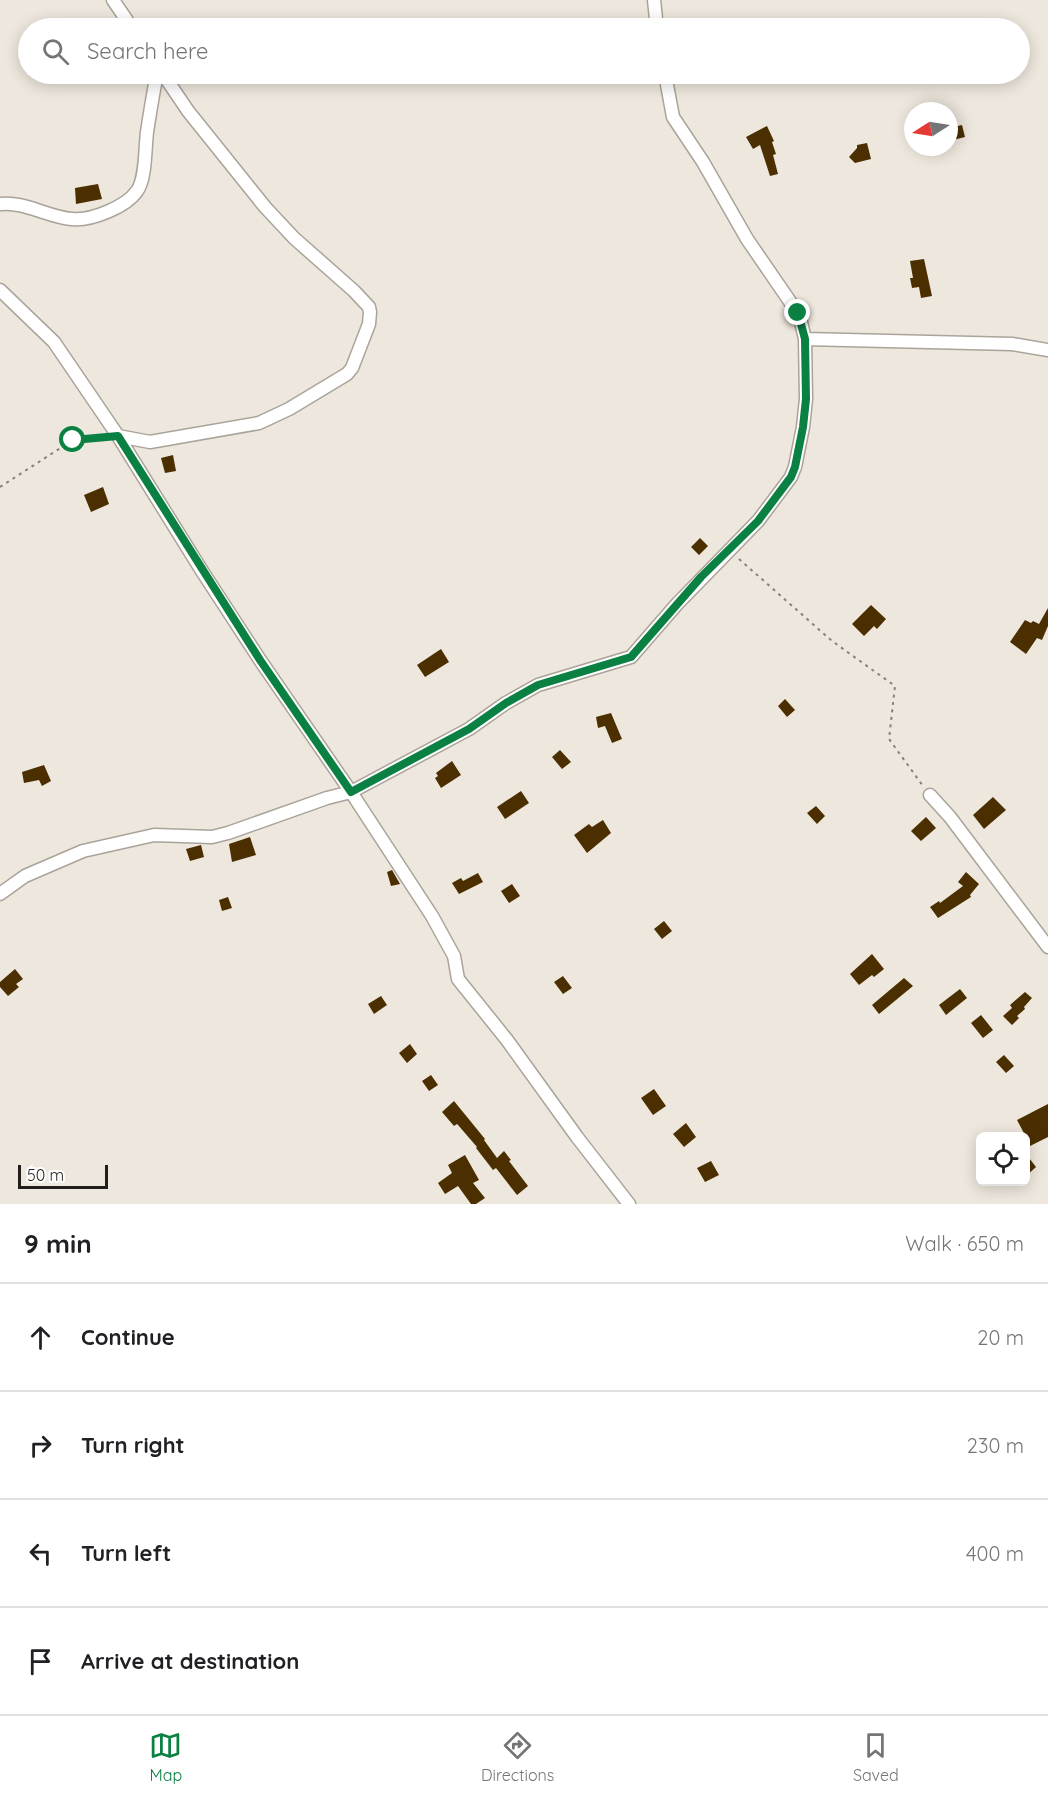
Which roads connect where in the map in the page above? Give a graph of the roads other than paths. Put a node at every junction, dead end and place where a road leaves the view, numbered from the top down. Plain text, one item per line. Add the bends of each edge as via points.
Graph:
1 (113, 0) edge
2 (654, 0) edge
3 (125, 18) edge
4 (656, 18) edge
5 (156, 84) edge
6 (170, 84) edge
7 (667, 84) edge
8 (0, 204) edge
9 (0, 290) edge
10 (805, 339) junction
11 (1048, 350) edge
12 (118, 436) junction
13 (351, 792) junction
14 (930, 795) road end
15 (0, 894) edge
16 (1048, 947) edge
17 (629, 1204) edge

1 - 3 street
2 - 4 street
5 - 8 street via 143,175 138,190 122,206 74,220
6 - 12 street via 258,199 369,307 370,319 347,374 268,420 153,441
7 - 10 street via 673,117 747,239 798,313
9 - 12 street via 54,342
10 - 11 street via 1012,344
10 - 13 street via 803,427 795,467 786,486 631,657 538,685 469,729
12 - 13 street via 227,610
13 - 15 street via 212,837 154,835 83,851 25,876
13 - 17 street via 443,935 454,956 458,979
14 - 16 street

